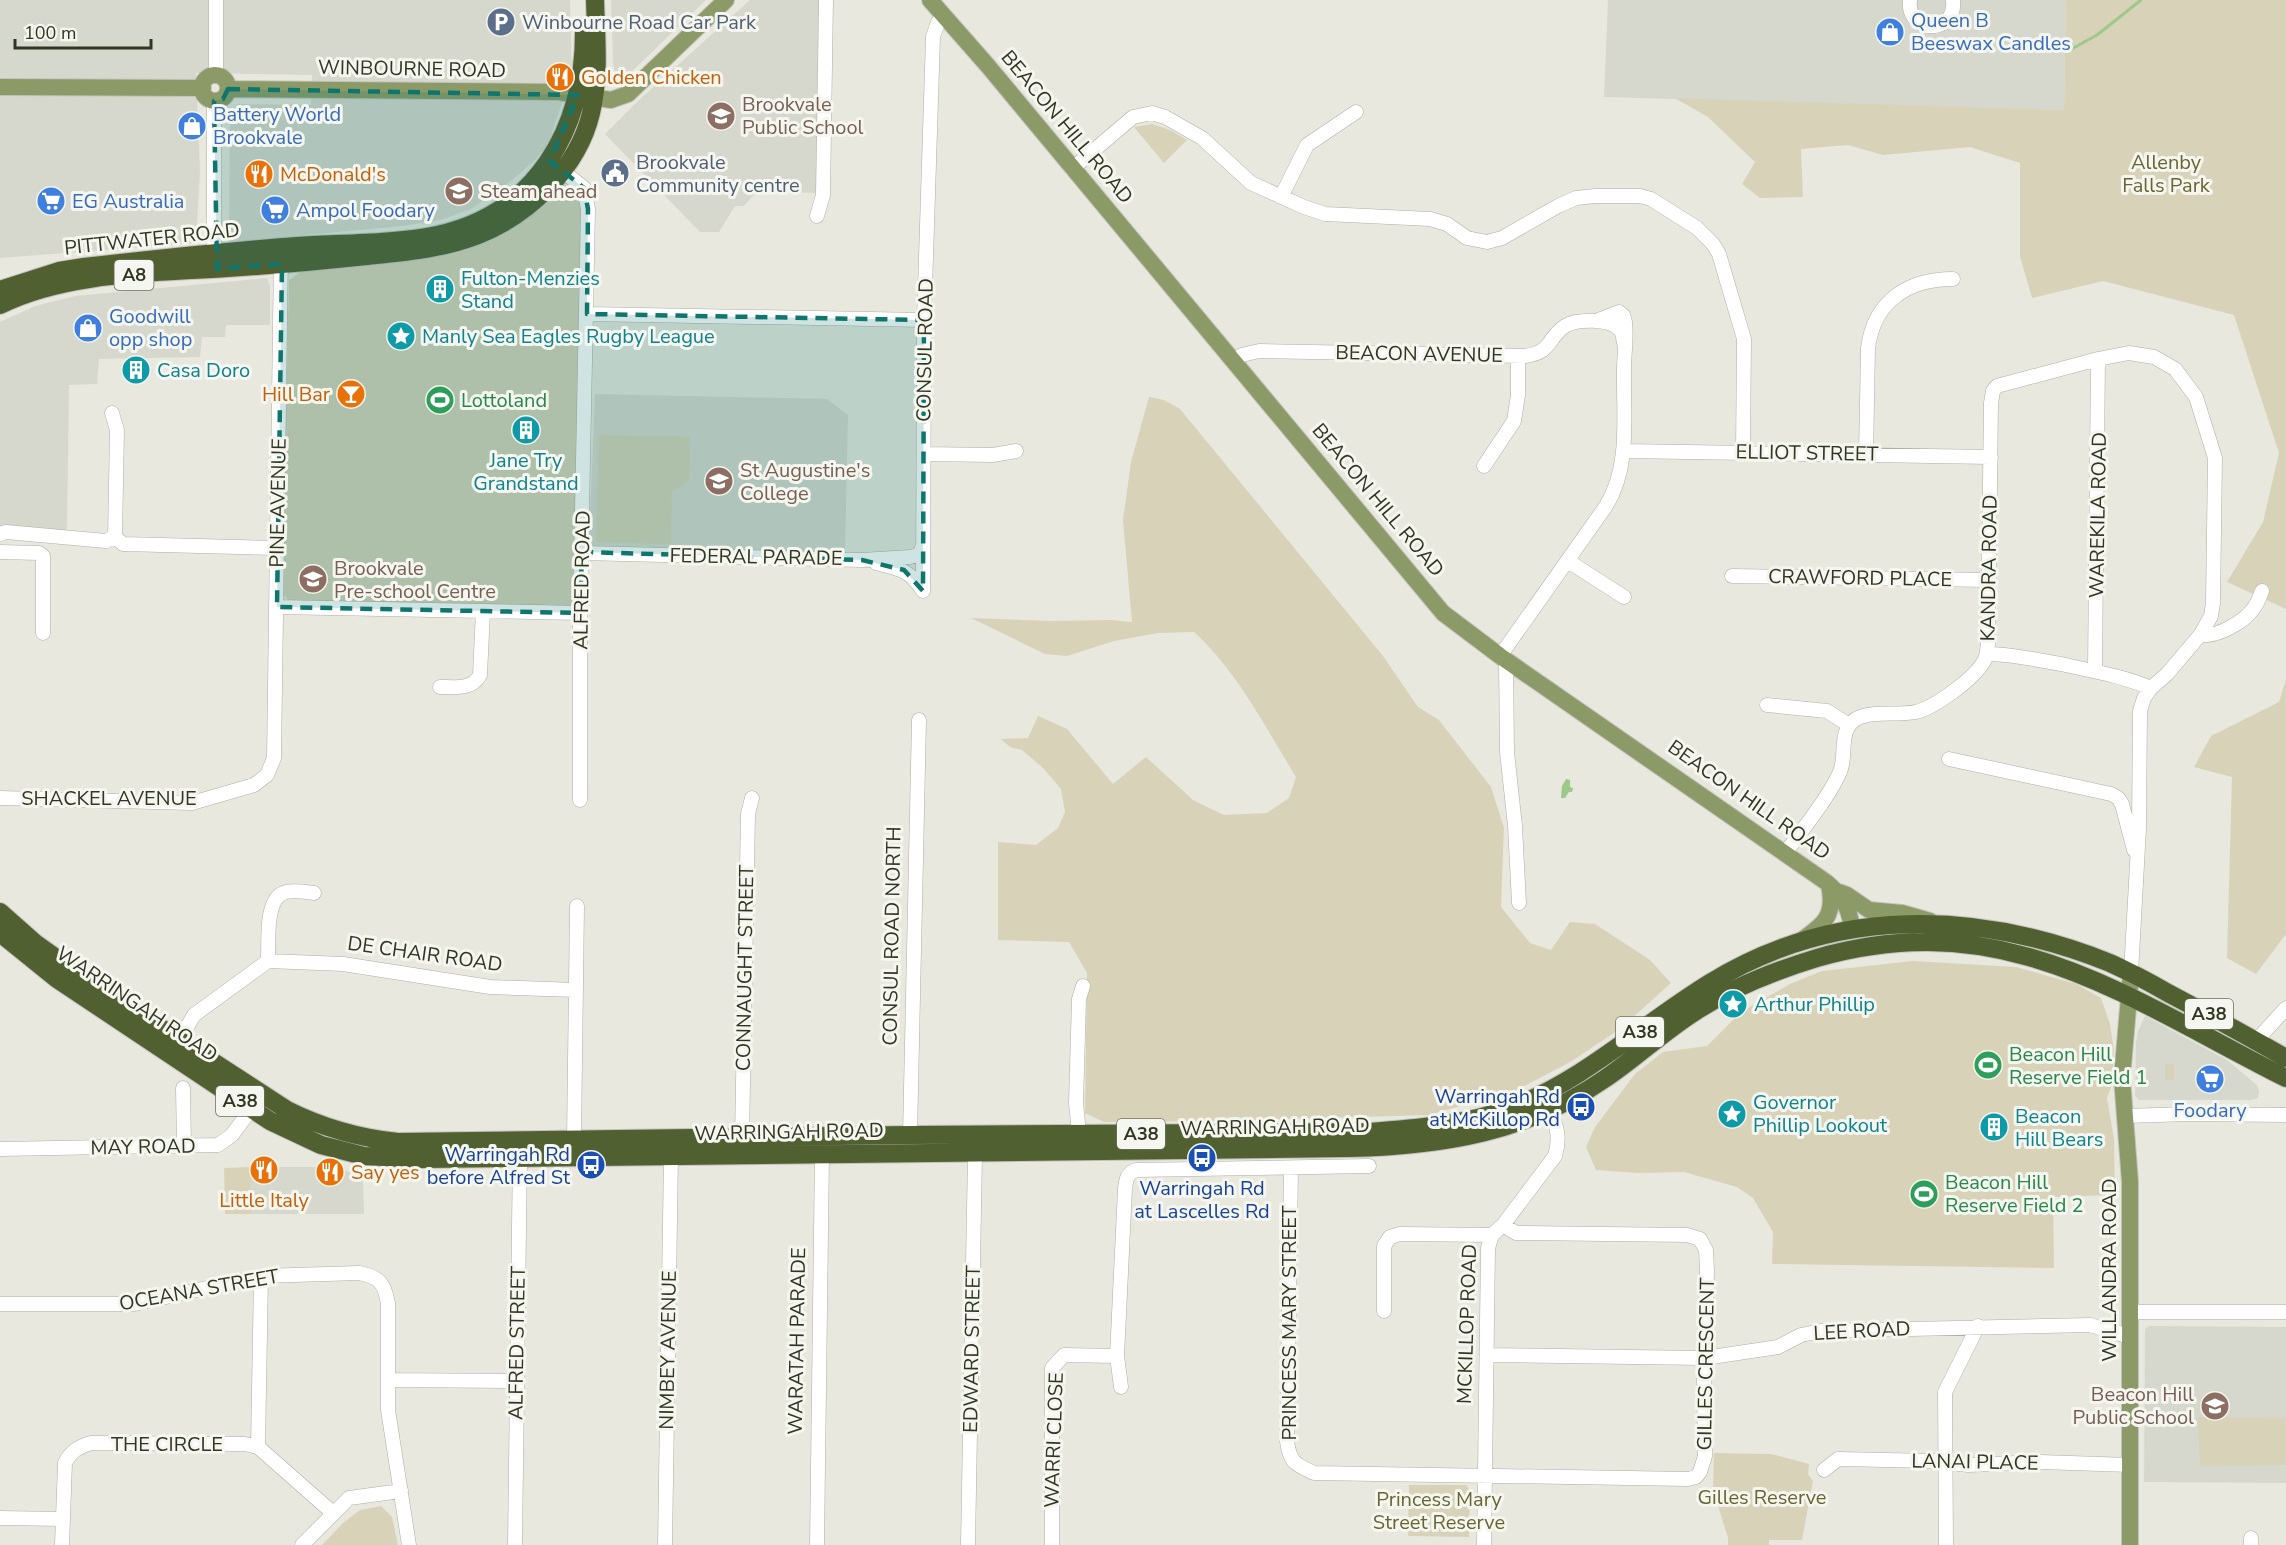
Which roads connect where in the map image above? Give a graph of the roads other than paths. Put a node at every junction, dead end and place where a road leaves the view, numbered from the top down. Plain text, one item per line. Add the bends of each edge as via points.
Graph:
1 (216, 0) edge
2 (584, 0) edge
3 (595, 0) edge
4 (726, 0) edge
5 (826, 0) edge
6 (930, 0) edge
7 (1910, 0) edge
8 (1953, 0) edge
9 (945, 16) junction
10 (216, 76) junction
11 (0, 87) edge
12 (202, 88) junction
13 (228, 89) junction
14 (586, 96) junction
15 (214, 101) junction
16 (1356, 112) dead end
17 (556, 166) junction
18 (1072, 169) junction
19 (1281, 197) junction
20 (817, 216) dead end
21 (281, 256) junction
22 (216, 261) junction
23 (1953, 279) dead end
24 (1, 292) edge
25 (587, 314) junction
26 (924, 320) junction
27 (1518, 356) junction
28 (2098, 359) junction
29 (1233, 362) junction
30 (112, 413) dead end
31 (1016, 451) dead end
32 (1623, 451) junction
33 (1743, 452) junction
34 (924, 454) junction
35 (1866, 454) junction
36 (1991, 457) junction
37 (1484, 466) dead end
38 (0, 534) edge
39 (115, 537) junction
40 (922, 545) junction
41 (278, 548) junction
42 (0, 552) edge
43 (582, 553) junction
44 (862, 560) junction
45 (1568, 561) junction
46 (1732, 576) dead end
47 (1989, 580) junction
48 (2262, 591) dead end
49 (1624, 597) dead end
50 (277, 607) junction
51 (483, 611) junction
52 (580, 614) junction
53 (43, 633) dead end
54 (2201, 634) junction
55 (1987, 654) junction
56 (1503, 658) junction
57 (2095, 671) junction
58 (440, 687) dead end
59 (2151, 688) junction
60 (1767, 705) dead end
61 (919, 720) dead end
62 (1849, 725) junction
63 (274, 758) joint
64 (1949, 759) dead end
65 (0, 798) edge
66 (752, 798) dead end
67 (580, 800) dead end
68 (1785, 853) junction
69 (2137, 857) junction
70 (1834, 888) junction
71 (314, 893) dead end
72 (1519, 903) dead end
73 (577, 906) dead end
74 (0, 912) edge
75 (1936, 924) junction
76 (1852, 928) junction
77 (0, 933) edge
78 (1798, 942) junction
79 (1855, 948) junction
80 (268, 961) junction
81 (2131, 973) junction
82 (1083, 986) dead end
83 (576, 990) junction
84 (2129, 996) junction
85 (2286, 1008) edge
86 (2256, 1041) junction
87 (174, 1048) junction
88 (2286, 1058) edge
89 (2286, 1078) edge
90 (183, 1088) dead end
91 (257, 1102) junction
92 (1545, 1103) junction
93 (2286, 1115) edge
94 (2124, 1116) junction
95 (1079, 1134) junction
96 (742, 1138) junction
97 (574, 1139) junction
98 (910, 1144) junction
99 (184, 1146) junction
100 (822, 1146) junction
101 (0, 1149) edge
102 (520, 1149) junction
103 (1177, 1150) junction
104 (975, 1153) junction
105 (670, 1156) junction
106 (1369, 1166) dead end
107 (1291, 1168) junction
108 (1177, 1170) junction
109 (1503, 1225) junction
110 (1492, 1235) junction
111 (261, 1276) junction
112 (0, 1304) edge
113 (1384, 1311) dead end
114 (2130, 1312) junction
115 (2286, 1312) edge
116 (1978, 1326) junction
117 (2130, 1339) junction
118 (1487, 1355) junction
119 (1117, 1356) junction
120 (1705, 1358) junction
121 (388, 1380) junction
122 (517, 1381) junction
123 (1121, 1387) dead end
124 (258, 1447) junction
125 (1947, 1463) junction
126 (2130, 1464) junction
127 (1824, 1470) dead end
128 (1485, 1476) junction
129 (400, 1491) junction
130 (333, 1513) junction
131 (0, 1518) edge
132 (62, 1518) junction
133 (63, 1545) edge
134 (302, 1545) edge
135 (410, 1545) edge
136 (514, 1545) edge
137 (665, 1545) edge
138 (817, 1545) edge
139 (968, 1545) edge
140 (1052, 1545) edge
141 (1484, 1545) edge
142 (1946, 1545) edge
143 (2130, 1545) edge

1 - 10 street
2 - 14 highway, PITTWATER ROAD / A8
3 - 14 highway, PITTWATER ROAD / A8 via 596,40
4 - 14 main road, WINBOURNE ROAD via 628,94 615,100
5 - 20 street via 823,195
6 - 9 main road, BEACON HILL ROAD
7 - 8 street via 1916,20 1933,27 1949,18
9 - 18 main road, BEACON HILL ROAD
9 - 26 street, CONSUL ROAD via 938,22 933,37
10 - 12 main road via 205,81
10 - 13 main road via 223,78
11 - 12 main road
12 - 15 main road via 206,97
13 - 14 main road, WINBOURNE ROAD via 545,92
13 - 15 main road via 226,96
14 - 17 highway, PITTWATER ROAD / A8 via 591,115 583,135
15 - 22 street
16 - 19 street via 1307,145
17 - 21 highway, PITTWATER ROAD / A8 via 547,189 509,220 477,236 427,249
17 - 25 street, ALFRED ROAD via 584,188 588,209
18 - 19 street via 1133,117 1152,113 1202,138 1245,179
18 - 29 main road, BEACON HILL ROAD
19 - 33 street via 1325,214 1430,219 1447,224 1467,238 1487,242 1502,238 1576,198 1627,195 1651,199 1698,228 1719,254 1744,339
21 - 22 highway, PITTWATER ROAD / A8
21 - 41 street, PINE AVENUE
22 - 24 highway, PITTWATER ROAD / A8 via 28,293
23 - 35 street via 1908,287 1884,307 1875,321 1868,348
25 - 26 street
25 - 43 street, ALFRED ROAD
26 - 34 street, CONSUL ROAD
27 - 29 street, BEACON AVENUE via 1259,351
27 - 32 street, BEACON AVENUE via 1543,351 1572,323 1596,321 1618,327 1624,343
27 - 37 street via 1514,421
28 - 36 street, KANDRA ROAD via 2002,383 1993,391
28 - 54 street via 2129,353 2165,362 2190,387 2204,418 2215,458 2214,590 2211,616
28 - 57 street, WAREKILA ROAD
29 - 56 main road, BEACON HILL ROAD via 1443,613
30 - 39 street via 117,430
31 - 34 street
32 - 33 street, ELLIOT STREET
32 - 45 street, BEACON AVENUE via 1612,496
33 - 35 street, ELLIOT STREET
34 - 40 street, CONSUL ROAD
35 - 36 street, ELLIOT STREET
36 - 47 street, KANDRA ROAD
38 - 39 street via 106,541
39 - 41 street via 123,544
40 - 44 street, FEDERAL PARADE via 914,556
40 - 44 street, CONSUL ROAD via 923,591 904,570
41 - 50 street, PINE AVENUE
42 - 53 street via 44,556
43 - 44 street, FEDERAL PARADE
43 - 52 street, ALFRED ROAD
45 - 49 street
45 - 56 street, BEACON AVENUE
46 - 47 street, CRAWFORD PLACE
47 - 55 street, KANDRA ROAD
48 - 54 street via 2253,610 2244,618 2217,633
50 - 51 street
50 - 63 street, PINE AVENUE
51 - 52 street
51 - 58 street via 477,681 466,686
52 - 67 street, ALFRED ROAD
54 - 59 street
55 - 57 street
55 - 62 street, KANDRA ROAD via 1975,672 1928,708 1907,714 1864,716
56 - 68 main road, BEACON HILL ROAD
56 - 72 street
57 - 59 street
59 - 69 street via 2140,711
60 - 62 street via 1827,711
61 - 98 street, CONSUL ROAD NORTH
62 - 68 street via 1838,776
63 - 65 street, SHACKEL AVENUE via 267,775 254,785 192,803
64 - 69 street via 2111,794 2122,804
66 - 96 street, CONNAUGHT STREET via 748,814
68 - 70 main road, BEACON HILL ROAD
69 - 81 street
70 - 75 main road, WARRINGAH ROAD via 1869,910
70 - 76 main road, BEACON HILL ROAD via 1848,908
70 - 78 main road via 1828,917
71 - 80 street via 286,892 276,898 271,907
73 - 83 street
74 - 87 highway, WARRINGAH ROAD / A38
75 - 76 highway, WARRINGAH ROAD / A38
75 - 81 highway, WARRINGAH ROAD / A38 via 1977,927 2061,945
76 - 78 highway, WARRINGAH ROAD / A38
76 - 79 highway, BEACON HILL ROAD
77 - 87 highway, WARRINGAH ROAD / A38 via 57,979
78 - 92 highway, WARRINGAH ROAD / A38 via 1712,981
79 - 84 highway, WARRINGAH ROAD / A38 via 1923,941 1975,945 2053,964
79 - 92 highway, WARRINGAH ROAD / A38 via 1781,969 1724,994 1668,1030 1605,1079
80 - 83 street, DE CHAIR ROAD via 343,964 490,987
80 - 87 street via 194,1015
81 - 84 main road, WILLANDRA ROAD
81 - 86 highway, WARRINGAH ROAD / A38
82 - 95 street via 1079,999 1076,1103
83 - 97 street
84 - 89 highway, WARRINGAH ROAD / A38
84 - 94 main road, WILLANDRA ROAD via 2122,1078
85 - 86 street
86 - 88 highway, WARRINGAH ROAD / A38
87 - 91 highway, WARRINGAH ROAD / A38
90 - 99 street
91 - 99 street, MAY ROAD via 232,1135 219,1145
91 - 102 highway, WARRINGAH ROAD / A38 via 358,1137
92 - 95 highway, WARRINGAH ROAD / A38 via 1435,1126 1380,1131
92 - 103 highway, WARRINGAH ROAD / A38 via 1489,1132 1418,1145
92 - 109 street, MCKILLOP ROAD via 1558,1133 1555,1156
93 - 94 street
94 - 114 main road, WILLANDRA ROAD via 2130,1182
95 - 98 highway, WARRINGAH ROAD / A38
96 - 97 highway, WARRINGAH ROAD / A38
96 - 100 highway, WARRINGAH ROAD / A38
97 - 102 highway, WARRINGAH ROAD / A38
98 - 100 highway, WARRINGAH ROAD / A38
98 - 104 highway, WARRINGAH ROAD / A38
99 - 101 street, MAY ROAD
100 - 105 highway, WARRINGAH ROAD / A38
100 - 138 street, WARATAH PARADE
102 - 105 highway, WARRINGAH ROAD / A38
102 - 122 street, ALFRED STREET
103 - 104 highway, WARRINGAH ROAD / A38
103 - 108 street
104 - 139 street, EDWARD STREET
105 - 137 street, NIMBEY AVENUE
106 - 107 street, WARRINGAH ROAD
107 - 108 street, WARRINGAH ROAD
107 - 128 street, PRINCESS MARY STREET via 1289,1455 1314,1473
108 - 119 street, WARRINGAH ROAD via 1136,1170 1128,1175
109 - 110 street, MCKILLOP ROAD
109 - 120 street, GILLES CRESCENT via 1516,1233 1687,1235 1700,1239 1706,1250 1707,1271
110 - 113 street via 1390,1237 1384,1246
110 - 118 street, MCKILLOP ROAD via 1488,1248
111 - 112 street, OCEANA STREET via 134,1304
111 - 121 street, OCEANA STREET via 374,1275 385,1288 388,1304
111 - 124 street
114 - 115 street
114 - 117 main road, WILLANDRA ROAD
116 - 117 street, LEE ROAD via 2090,1325
116 - 120 street, LEE ROAD via 1821,1330 1778,1347
116 - 125 street via 1946,1392
117 - 126 main road, WILLANDRA ROAD
118 - 120 street, LEE ROAD
118 - 128 street, MCKILLOP ROAD
119 - 123 street
119 - 140 street, WARRI CLOSE via 1064,1355 1052,1368
120 - 128 street, GILLES CRESCENT via 1705,1456 1696,1477
121 - 122 street
121 - 129 street, OCEANA STREET via 388,1410
122 - 136 street, ALFRED STREET
124 - 130 street
124 - 132 street, THE CIRCLE via 91,1443 81,1446 70,1453 65,1463
125 - 126 street, LANAI PLACE
125 - 127 street, LANAI PLACE via 1838,1459
125 - 142 street
126 - 143 main road, WILLANDRA ROAD
128 - 141 street, MCKILLOP ROAD
129 - 130 street via 349,1498
129 - 135 street, OCEANA STREET
130 - 134 street
131 - 132 street
132 - 133 street, THE CIRCLE

